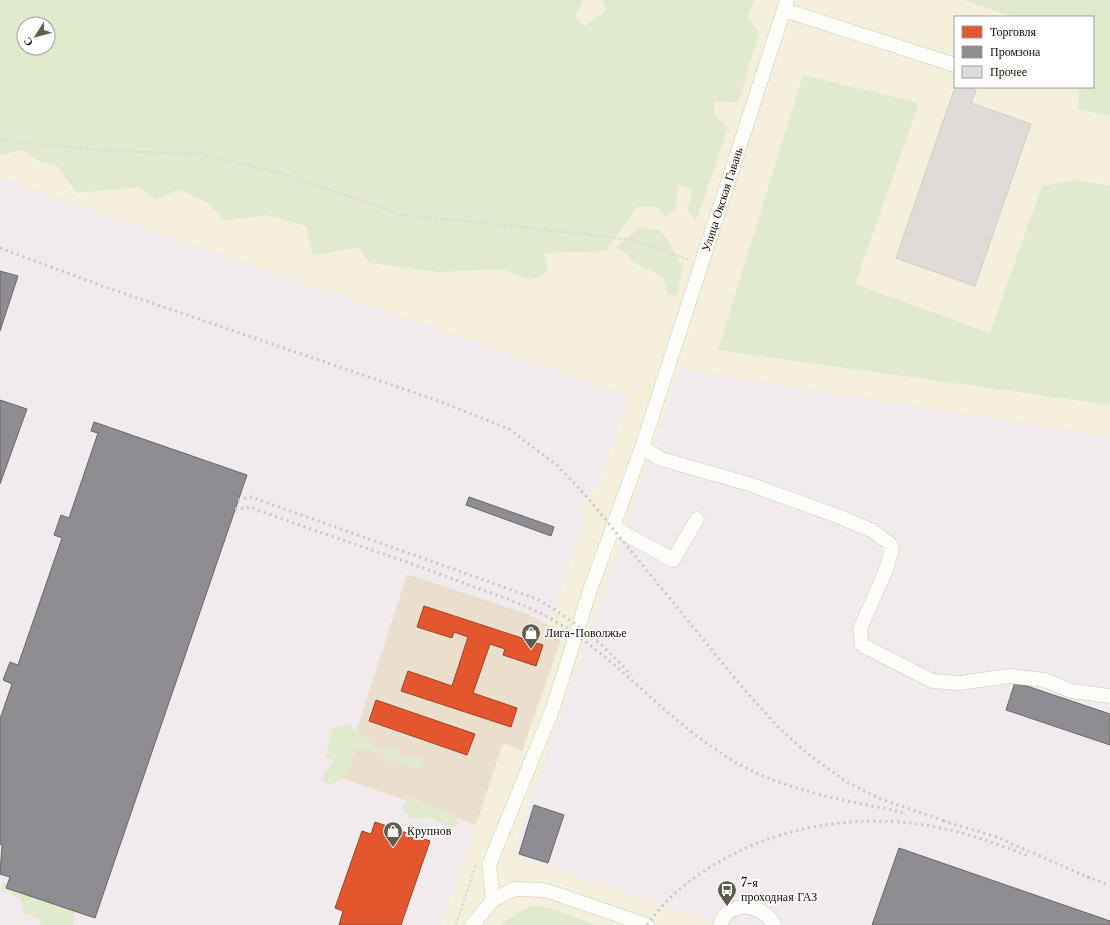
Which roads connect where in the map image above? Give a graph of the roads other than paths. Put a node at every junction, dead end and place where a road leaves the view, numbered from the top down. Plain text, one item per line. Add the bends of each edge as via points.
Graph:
1 (785, 5) edge
2 (954, 65) edge
3 (642, 447) junction
4 (697, 519) dead end
5 (613, 527) junction
6 (1110, 696) edge
7 (493, 900) junction
8 (472, 925) edge
9 (647, 925) edge
10 (720, 925) edge
11 (774, 925) edge

1 - 2 street
1 - 3 street, Улица Окская Гавань
3 - 5 street, Улица Окская Гавань
3 - 6 street via 662,459 749,484 840,517 873,531 888,543 892,549 886,570 860,629 862,645 873,652 932,681 959,683 1010,676 1045,680 1071,691
4 - 5 street via 673,560
5 - 7 street, Улица Окская Гавань via 552,708 489,865
7 - 8 street
7 - 9 street via 514,889 545,890
10 - 11 street via 730,912 740,906 757,909 769,915

